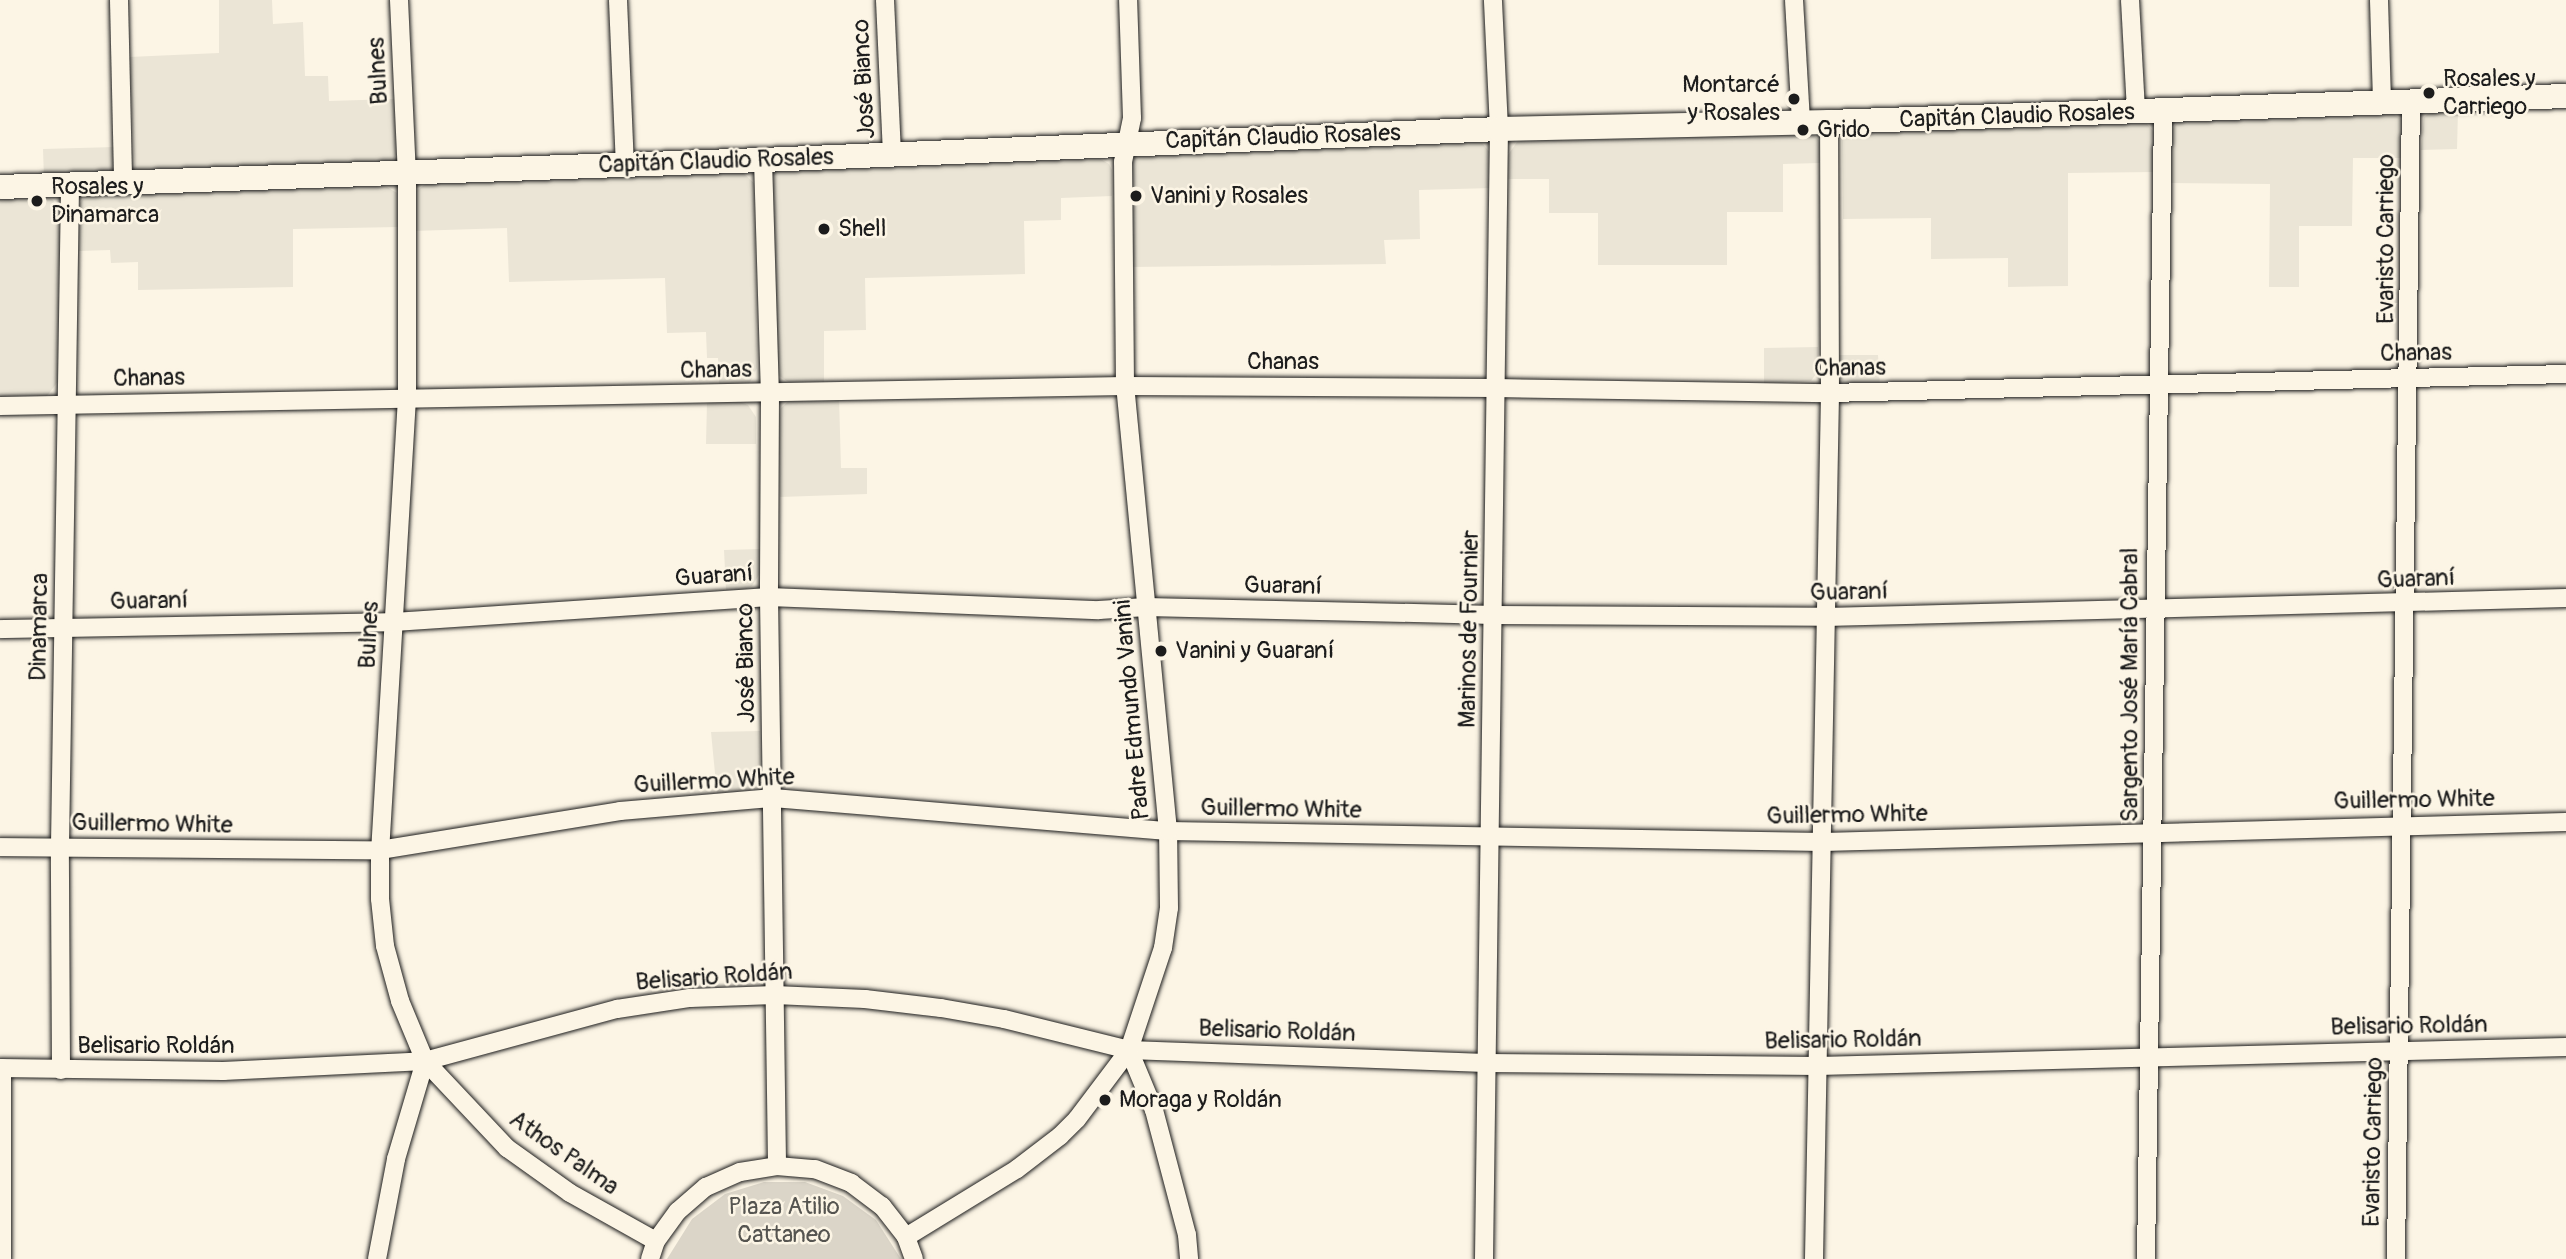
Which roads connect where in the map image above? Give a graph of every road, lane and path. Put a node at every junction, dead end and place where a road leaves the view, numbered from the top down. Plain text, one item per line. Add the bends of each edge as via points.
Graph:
1 (118, 0) edge
2 (399, 0) edge
3 (618, 0) edge
4 (885, 0) edge
5 (1128, 0) edge
6 (1493, 0) edge
7 (1794, 0) edge
8 (2130, 0) edge
9 (2379, 0) edge
10 (2566, 96) edge
11 (2411, 102) junction
12 (2382, 103) junction
13 (2163, 111) junction
14 (2136, 112) junction
15 (1801, 122) junction
16 (1829, 122) junction
17 (1499, 129) junction
18 (1127, 143) junction
19 (892, 155) junction
20 (763, 160) junction
21 (625, 164) junction
22 (407, 173) junction
23 (123, 182) junction
24 (70, 184) junction
25 (0, 187) edge
26 (2566, 374) edge
27 (2409, 377) junction
28 (2159, 384) junction
29 (1125, 386) junction
30 (1496, 388) junction
31 (770, 393) junction
32 (1830, 393) junction
33 (407, 398) junction
34 (68, 404) junction
35 (0, 406) edge
36 (769, 597) junction
37 (2566, 598) edge
38 (2406, 604) junction
39 (1146, 607) junction
40 (2154, 609) junction
41 (1494, 615) junction
42 (1825, 617) junction
43 (394, 622) junction
44 (63, 627) junction
45 (0, 629) edge
46 (773, 798) junction
47 (2566, 822) edge
48 (2402, 824) junction
49 (1168, 831) junction
50 (2154, 831) junction
51 (1491, 837) junction
52 (1823, 842) junction
53 (61, 846) junction
54 (0, 847) edge
55 (380, 850) junction
56 (775, 995) junction
57 (2566, 1047) edge
58 (1129, 1050) junction
59 (2400, 1051) junction
60 (2148, 1058) junction
61 (425, 1061) junction
62 (1486, 1063) junction
63 (1818, 1066) junction
64 (1, 1068) edge
65 (61, 1070) junction
66 (777, 1166) junction
67 (906, 1237) junction
68 (656, 1241) junction
69 (2, 1259) edge
70 (377, 1259) edge
71 (650, 1259) edge
72 (914, 1259) edge
73 (1189, 1259) edge
74 (1484, 1259) edge
75 (1814, 1259) edge
76 (2147, 1259) edge
77 (2396, 1259) edge

1 - 23 street
2 - 22 street, Bulnes
3 - 21 street
4 - 19 street, José Bianco
5 - 18 street, Padre Edmundo Vanini via 1132,118
6 - 17 street, Marinos de Fournier
7 - 15 street
8 - 14 street
9 - 12 street
10 - 11 street, Capitán Claudio Rosales
11 - 12 street, Capitán Claudio Rosales
11 - 27 street, Evaristo Carriego
12 - 13 street, Capitán Claudio Rosales
13 - 14 street, Capitán Claudio Rosales
13 - 28 street, Sargento José María Cabral
14 - 16 street, Capitán Claudio Rosales
15 - 16 street, Capitán Claudio Rosales
15 - 17 street, Capitán Claudio Rosales
16 - 32 street
17 - 18 street, Capitán Claudio Rosales
17 - 30 street, Marinos de Fournier
18 - 19 street, Capitán Claudio Rosales
18 - 29 street, Padre Edmundo Vanini via 1123,162
19 - 20 street, Capitán Claudio Rosales
20 - 21 street, Capitán Claudio Rosales
20 - 31 street, José Bianco
21 - 22 street, Capitán Claudio Rosales
22 - 23 street, Capitán Claudio Rosales
22 - 33 street, Bulnes
23 - 24 street, Capitán Claudio Rosales
24 - 25 street, Capitán Claudio Rosales
24 - 34 street, Dinamarca
26 - 27 street, Chanas
27 - 28 street, Chanas
27 - 38 street, Evaristo Carriego
28 - 32 street, Chanas
28 - 40 street, Sargento José María Cabral
29 - 30 street, Chanas
29 - 31 street, Chanas
29 - 39 street, Padre Edmundo Vanini
30 - 32 street, Chanas
30 - 41 street, Marinos de Fournier
31 - 33 street, Chanas
31 - 36 street, José Bianco
32 - 42 street
33 - 34 street, Chanas
33 - 43 street, Bulnes
34 - 35 street, Chanas
34 - 44 street, Dinamarca
36 - 39 street, Guaraní via 1099,610
36 - 43 street, Guaraní
36 - 46 street, José Bianco
37 - 38 street, Guaraní
38 - 40 street, Guaraní
38 - 48 street, Evaristo Carriego
39 - 41 street, Guaraní
39 - 49 street, Padre Edmundo Vanini
40 - 42 street, Guaraní
40 - 50 street, Sargento José María Cabral
41 - 42 street, Guaraní
41 - 51 street, Marinos de Fournier
42 - 52 street
43 - 44 street, Guaraní
43 - 55 street, Bulnes
44 - 45 street, Guaraní
44 - 53 street, Dinamarca
46 - 49 street, Guillermo White
46 - 55 street, Guillermo White via 620,811
46 - 56 street, José Bianco
47 - 48 street, Guillermo White
48 - 50 street, Guillermo White
48 - 59 street, Evaristo Carriego
49 - 51 street, Guillermo White
49 - 58 street, Padre Edmundo Vanini via 1169,908 1163,948
50 - 52 street, Guillermo White
50 - 60 street, Sargento José María Cabral
51 - 52 street, Guillermo White
51 - 62 street, Marinos de Fournier
52 - 63 street
53 - 54 street, Guillermo White
53 - 55 street, Guillermo White
53 - 65 street, Dinamarca
55 - 61 street, Bulnes via 386,946 400,1001
56 - 58 street, Belisario Roldán via 941,1008
56 - 61 street, Belisario Roldán via 690,998 617,1009
56 - 66 street, José Bianco
57 - 59 street, Belisario Roldán
58 - 62 street, Belisario Roldán
58 - 67 street, Padre Edmundo Vanini via 1098,1095 1060,1136 1017,1170
58 - 73 street via 1154,1110 1187,1235
59 - 60 street, Belisario Roldán
59 - 77 street, Evaristo Carriego
60 - 63 street, Belisario Roldán
60 - 76 street, Sargento José María Cabral
61 - 65 street, Belisario Roldán via 223,1071
61 - 68 street, Athos Palma via 516,1154 570,1193
61 - 70 street via 396,1159
62 - 63 street, Belisario Roldán
62 - 74 street, Marinos de Fournier
63 - 75 street
64 - 65 street, Belisario Roldán
64 - 69 street
66 - 67 street via 815,1169 851,1183 882,1206
66 - 68 street via 740,1172 706,1187 678,1211
67 - 72 street
68 - 71 street

